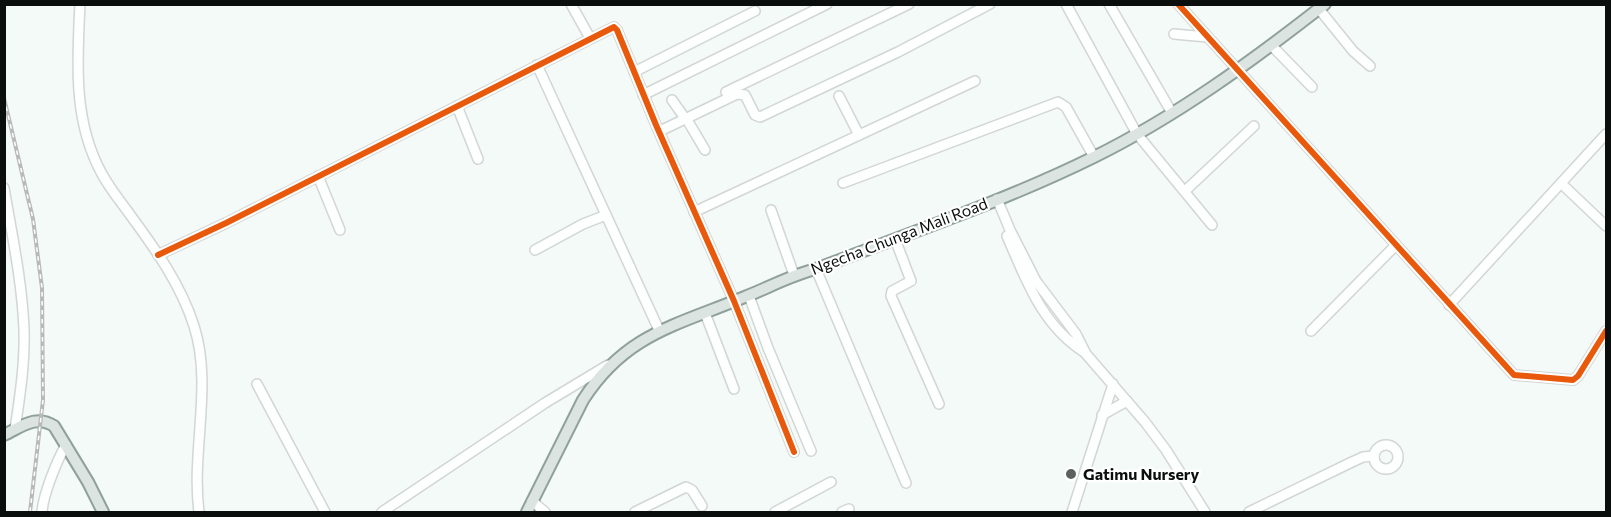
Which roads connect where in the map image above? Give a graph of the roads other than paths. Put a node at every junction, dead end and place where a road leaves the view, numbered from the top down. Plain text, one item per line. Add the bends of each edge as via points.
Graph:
1 (80, 4) edge
2 (571, 4) edge
3 (827, 4) edge
4 (909, 4) edge
5 (990, 4) edge
6 (1066, 4) edge
7 (1109, 4) edge
8 (1178, 4) edge
9 (1322, 7) edge
10 (755, 11) dead end
11 (1174, 34) dead end
12 (1207, 37) junction
13 (590, 38) junction
14 (1272, 46) junction
15 (537, 65) junction
16 (1370, 66) dead end
17 (634, 72) junction
18 (1237, 72) junction
19 (975, 81) dead end
20 (1311, 87) dead end
21 (643, 95) junction
22 (839, 96) dead end
23 (672, 100) dead end
24 (457, 106) junction
25 (1172, 114) junction
26 (684, 116) junction
27 (1254, 126) dead end
28 (658, 129) junction
29 (1137, 134) junction
30 (1606, 134) edge
31 (859, 135) junction
32 (705, 150) dead end
33 (1094, 157) junction
34 (478, 159) dead end
35 (318, 176) junction
36 (843, 183) dead end
37 (1565, 187) dead end
38 (4, 188) edge
39 (1185, 191) junction
40 (994, 200) junction
41 (771, 210) dead end
42 (694, 212) junction
43 (606, 215) junction
44 (1212, 225) dead end
45 (1606, 226) edge
46 (340, 230) dead end
47 (895, 239) junction
48 (1395, 246) junction
49 (535, 250) dead end
50 (158, 255) junction
51 (816, 269) junction
52 (794, 274) junction
53 (749, 296) junction
54 (734, 302) junction
55 (1449, 305) junction
56 (705, 313) junction
57 (659, 330) junction
58 (1311, 331) dead end
59 (1606, 331) edge
60 (613, 362) junction
61 (257, 384) dead end
62 (1113, 384) junction
63 (734, 389) dead end
64 (1127, 401) junction
65 (939, 404) dead end
66 (1102, 415) junction
67 (15, 429) junction
68 (4, 435) edge
69 (66, 445) junction
70 (811, 451) dead end
71 (794, 452) dead end
72 (1374, 456) dead end
73 (831, 482) dead end
74 (906, 483) dead end
75 (532, 501) junction
76 (702, 506) dead end
77 (42, 513) edge
78 (103, 513) edge
79 (198, 513) edge
80 (325, 513) edge
81 (382, 513) edge
82 (527, 513) edge
83 (545, 513) edge
84 (634, 513) edge
85 (775, 513) edge
86 (1072, 513) edge
87 (1205, 513) edge
88 (1249, 513) edge

1 - 50 street via 79,104 86,135 104,179
2 - 13 street
3 - 21 street
4 - 26 street
5 - 26 street via 760,117 754,115 742,93
6 - 29 street
7 - 25 street
8 - 12 street
9 - 14 main road, Ngecha Chunga Mali Road
9 - 16 street via 1353,51
10 - 17 street
11 - 12 street
12 - 18 street
13 - 15 street
13 - 17 street via 615,28
14 - 18 main road, Ngecha Chunga Mali Road
14 - 20 street
15 - 24 street
15 - 43 street
17 - 21 street
18 - 25 main road, Ngecha Chunga Mali Road
18 - 48 street
19 - 31 street
21 - 28 street
22 - 31 street
23 - 26 street
24 - 34 street
24 - 35 street
25 - 29 main road, Ngecha Chunga Mali Road
26 - 28 street
26 - 32 street
27 - 39 street
28 - 42 street
29 - 33 main road, Ngecha Chunga Mali Road
29 - 39 street
30 - 55 street
31 - 42 street
33 - 36 street via 1066,107 1058,102
33 - 40 main road, Ngecha Chunga Mali Road
35 - 46 street
35 - 50 street
37 - 45 street
38 - 67 street via 24,330
39 - 44 street
40 - 47 main road, Ngecha Chunga Mali Road
40 - 62 street via 1037,301 1066,340 1086,354
41 - 52 street
42 - 54 street
43 - 49 street
43 - 57 street
47 - 51 main road, Ngecha Chunga Mali Road
47 - 65 street via 911,281 892,291 891,296
48 - 55 street
48 - 58 street
50 - 79 street via 183,297 199,345 202,376
51 - 52 main road, Ngecha Chunga Mali Road
51 - 74 street
52 - 53 main road, Ngecha Chunga Mali Road
53 - 54 main road, Ngecha Chunga Mali Road
53 - 70 street
54 - 56 main road, Ngecha Chunga Mali Road
54 - 71 street
55 - 59 street via 1506,369 1518,377 1574,380
56 - 57 main road, Ngecha Chunga Mali Road
56 - 63 street
57 - 60 main road, Ngecha Chunga Mali Road
60 - 75 main road, Ngecha Chunga Mali Road via 583,400
60 - 81 street
61 - 80 street
62 - 64 street
62 - 66 street
64 - 66 street
64 - 87 street via 1166,450
66 - 86 street
67 - 68 main road
67 - 69 main road via 35,421 46,422 57,430
69 - 77 street via 45,495
69 - 78 main road
72 - 88 street via 1352,462
73 - 85 street
75 - 82 main road, Ngecha Chunga Mali Road
75 - 83 street
76 - 84 street via 686,487

